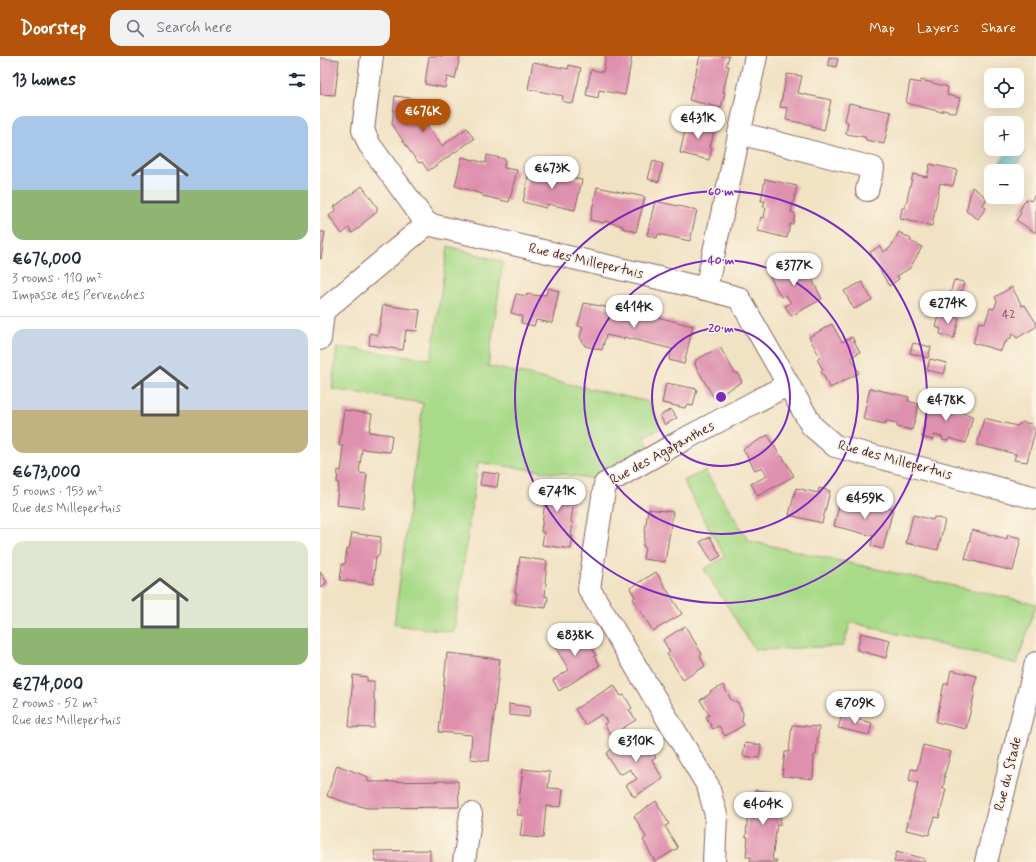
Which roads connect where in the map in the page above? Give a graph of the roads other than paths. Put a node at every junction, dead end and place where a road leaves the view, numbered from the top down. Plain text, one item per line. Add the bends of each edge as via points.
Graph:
1 (372, 56) edge
2 (756, 56) edge
3 (740, 133) junction
4 (867, 190) dead end
5 (427, 224) junction
6 (706, 289) junction
7 (322, 311) edge
8 (320, 339) edge
9 (787, 385) junction
10 (1036, 498) edge
11 (1036, 663) edge
12 (471, 814) dead end
13 (464, 862) edge
14 (714, 862) edge
15 (986, 862) edge

1 - 5 street via 363,130 369,144
2 - 3 street
3 - 4 street via 872,168
3 - 6 street
5 - 6 street, Rue des Millepertuis
5 - 7 street
6 - 9 street, Rue des Millepertuis via 739,298
7 - 8 street
9 - 10 street, Rue des Millepertuis via 812,426 835,446
9 - 14 street, Rue des Agapanthes via 605,484 589,589 708,786 716,815
11 - 15 street, Rue du Stade
12 - 13 street

